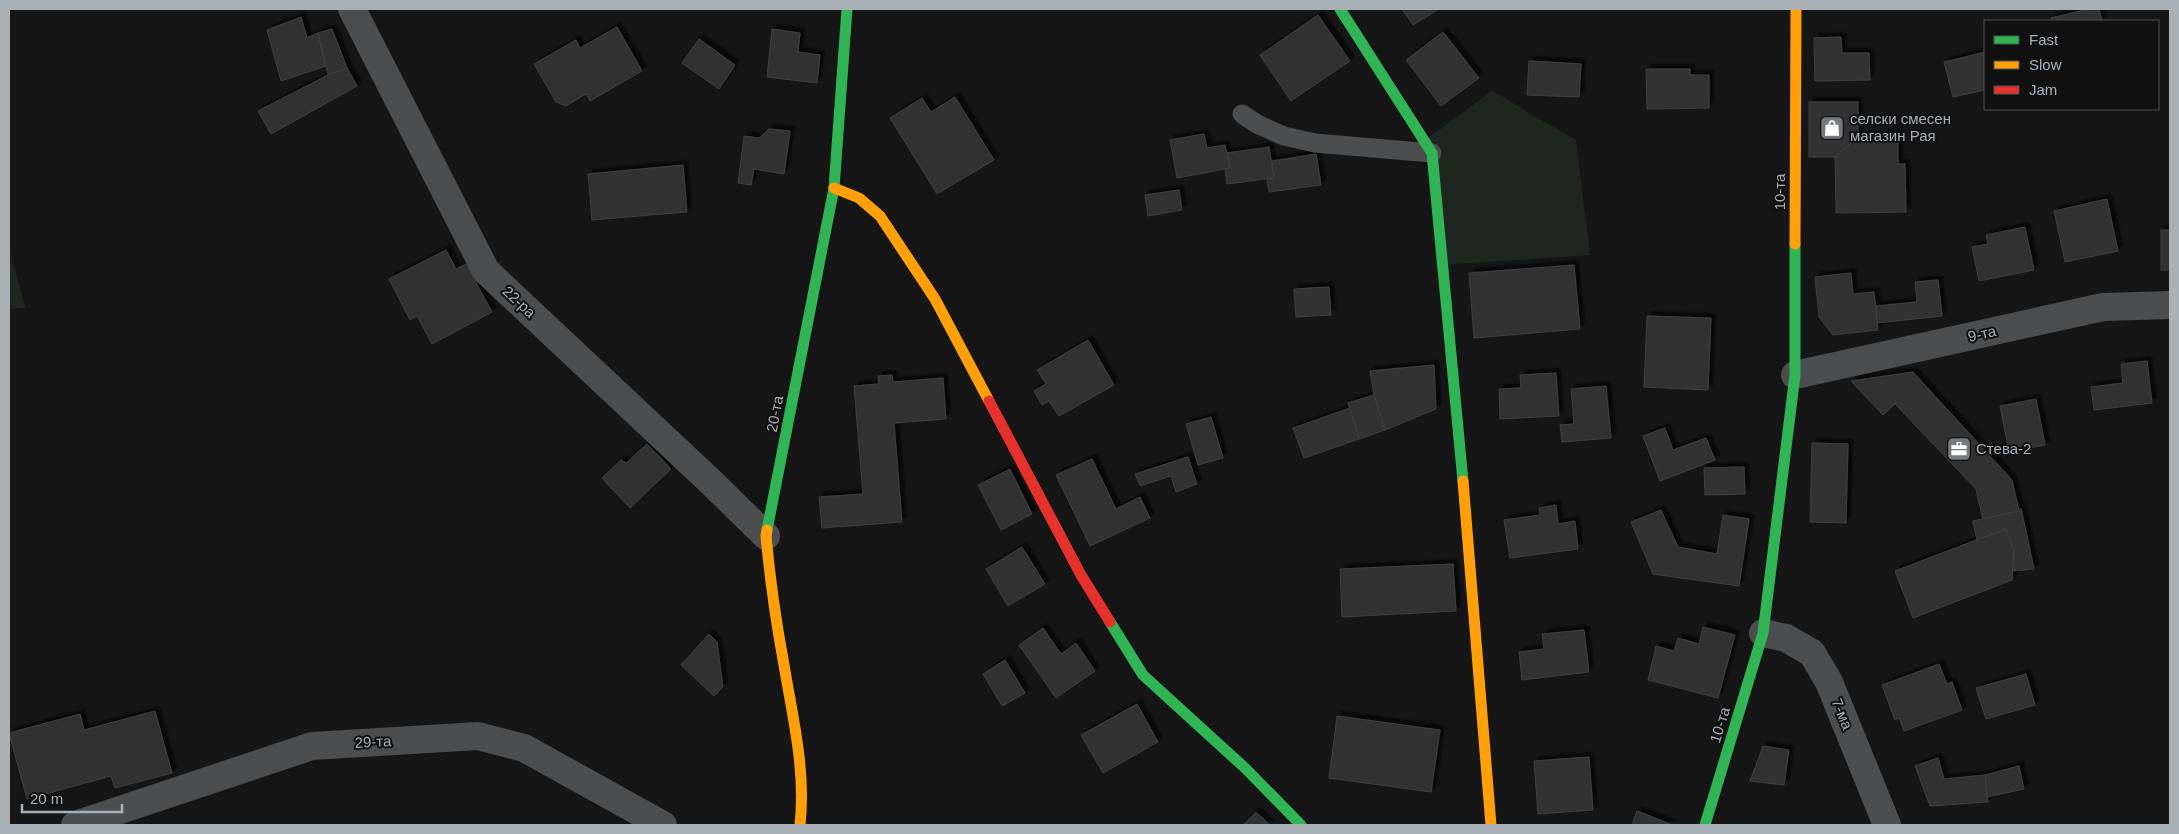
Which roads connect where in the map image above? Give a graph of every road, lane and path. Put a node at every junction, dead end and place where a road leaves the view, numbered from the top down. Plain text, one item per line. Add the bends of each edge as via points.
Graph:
1 (352, 9) edge
2 (848, 9) edge
3 (1340, 9) edge
4 (1796, 9) edge
5 (1242, 114) dead end
6 (1432, 153) junction
7 (834, 188) junction
8 (2170, 305) edge
9 (1795, 375) junction
10 (766, 536) junction
11 (1763, 633) junction
12 (89, 824) edge
13 (663, 825) edge
14 (800, 825) edge
15 (1301, 825) edge
16 (1491, 825) edge
17 (1705, 825) edge
18 (1888, 825) edge

1 - 10 street, 22-ра via 486,271
2 - 7 street, 20-та
3 - 6 street
4 - 9 street, 10-та
5 - 6 lane via 1284,136 1315,143
6 - 16 street via 1470,549
7 - 10 street, 20-та
7 - 15 street via 860,198 880,216 934,299 1081,574 1143,676 1245,768
8 - 9 street, 9-та via 2103,307
9 - 11 street, 10-та
10 - 14 street, 20-та via 772,601 801,761 804,797
11 - 17 street, 10-та
11 - 18 street, 7-ма via 1786,638 1812,653 1828,682
12 - 13 street, 29-та via 312,746 478,736 524,748

